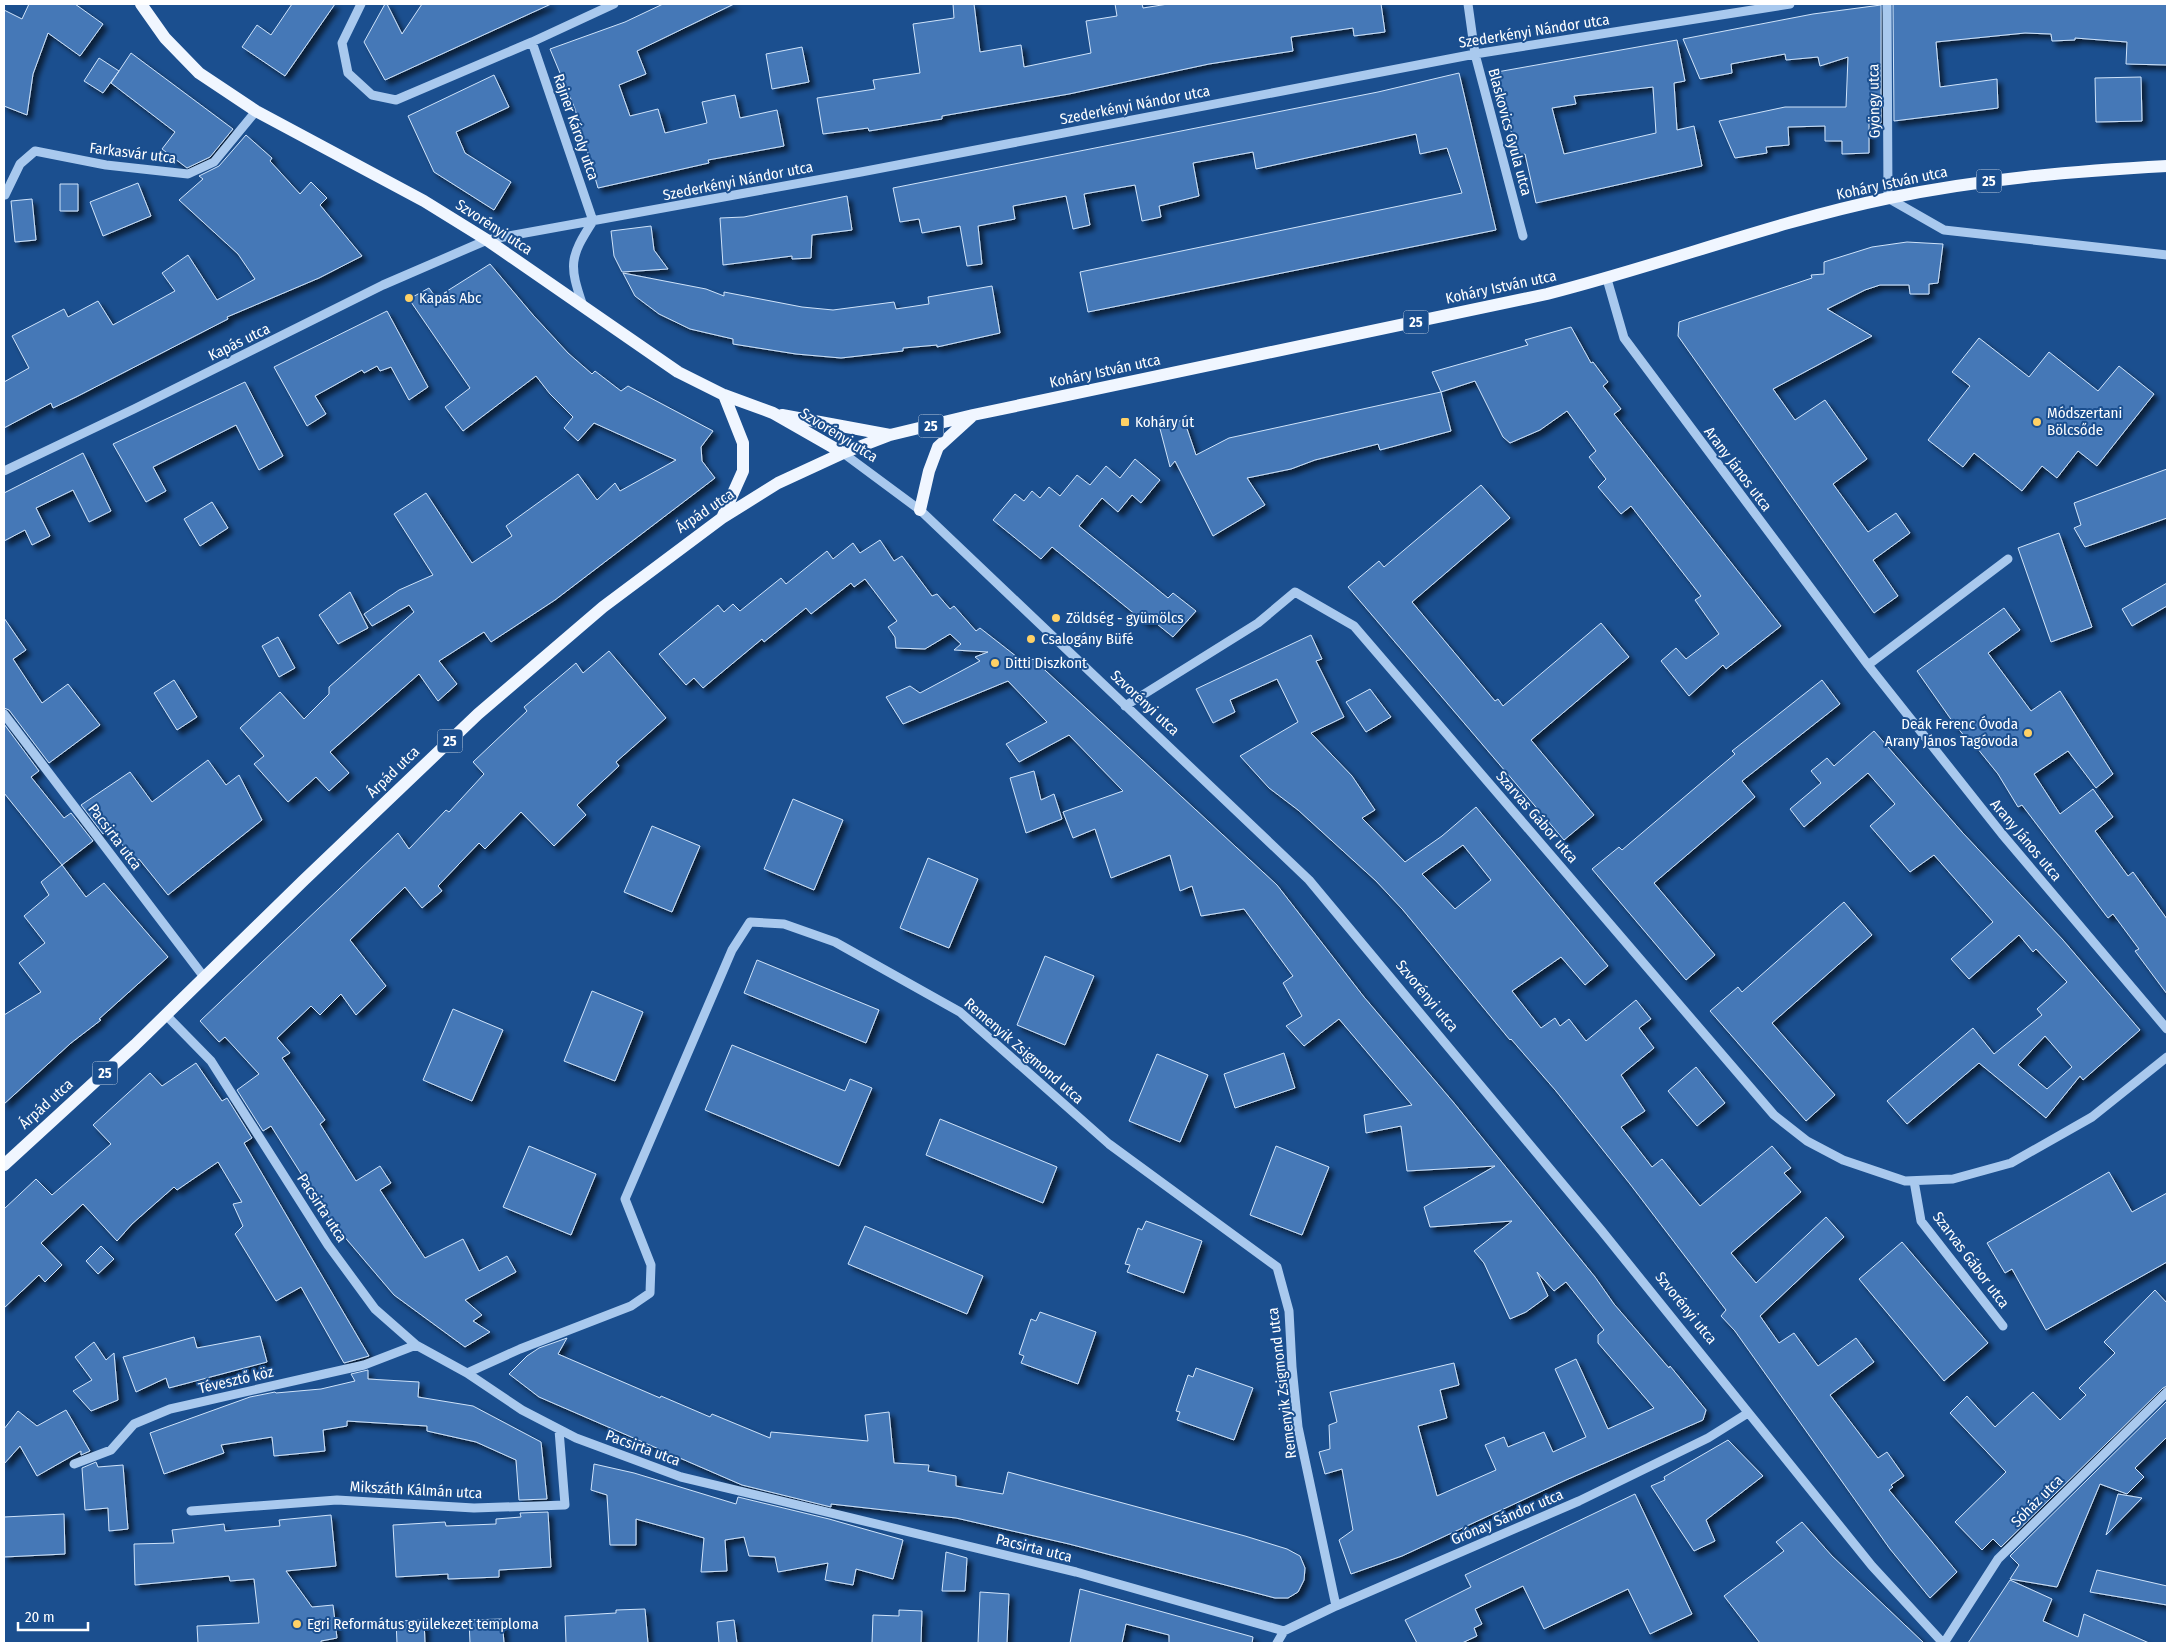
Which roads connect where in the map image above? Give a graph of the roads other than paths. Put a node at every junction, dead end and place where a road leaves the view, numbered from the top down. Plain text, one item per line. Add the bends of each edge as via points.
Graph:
1 (141, 4) edge
2 (361, 4) edge
3 (614, 4) edge
4 (1468, 4) edge
5 (1790, 4) edge
6 (1887, 4) edge
7 (532, 42) junction
8 (1475, 54) junction
9 (256, 111) junction
10 (2167, 166) edge
11 (5, 195) dead end
12 (1888, 198) junction
13 (593, 221) junction
14 (1523, 236) dead end
15 (488, 240) junction
16 (2167, 254) edge
17 (1607, 279) junction
18 (583, 306) junction
19 (724, 395) junction
20 (773, 413) junction
21 (973, 415) junction
22 (890, 435) junction
23 (843, 454) junction
24 (4, 471) edge
25 (920, 510) junction
26 (722, 518) junction
27 (2008, 559) dead end
28 (1868, 665) junction
29 (1125, 706) junction
30 (4, 714) edge
31 (204, 977) junction
32 (166, 1015) junction
33 (2167, 1029) edge
34 (2167, 1057) edge
35 (4, 1165) edge
36 (1914, 1181) junction
37 (2003, 1326) dead end
38 (416, 1345) junction
39 (468, 1373) junction
40 (2167, 1392) edge
41 (1748, 1413) junction
42 (559, 1430) junction
43 (74, 1464) dead end
44 (192, 1511) dead end
45 (1336, 1606) junction
46 (1284, 1631) junction
47 (1277, 1643) edge
48 (1943, 1643) edge

1 - 9 main road, Szvorényi utca via 165,38 199,73
2 - 7 street via 342,43 348,73 372,95 396,100
3 - 7 street
4 - 8 street, Blaskovics Gyula utca
5 - 8 street, Szederkényi Nándor utca
6 - 12 street, Gyöngy utca
7 - 13 street, Rajner Károly utca
8 - 13 street, Szederkényi Nándor utca
8 - 14 street, Blaskovics Gyula utca
9 - 11 street, Farkasvár utca via 214,162 188,174 106,165 35,150 20,164
9 - 15 main road, Szvorényi utca via 424,201
10 - 12 main road, Koháry István utca / 25 via 2021,177
12 - 16 street via 1944,230
12 - 17 main road, Koháry István utca / 25 via 1769,228
13 - 15 street, Szederkényi Nándor utca
13 - 18 street via 576,248 573,276
15 - 18 main road, Szvorényi utca
15 - 24 street, Kapás utca via 383,286
17 - 21 main road, Koháry István utca / 25
17 - 28 street, Arany János utca via 1624,338
18 - 19 main road, Szvorényi utca via 678,372
19 - 20 main road, Szvorényi utca
19 - 26 main road via 744,444 743,471
20 - 22 main road
20 - 23 main road, Szvorényi utca
21 - 22 main road, Koháry István utca / 25
21 - 25 main road via 938,448
22 - 23 main road, Koháry István utca / 25
23 - 25 street, Szvorényi utca
23 - 26 main road, Árpád utca / 25 via 778,483
25 - 29 street, Szvorényi utca
26 - 31 main road, Árpád utca / 25 via 593,615 478,714
27 - 28 street
28 - 33 street, Arany János utca via 2002,834
29 - 36 street, Szarvas Gábor utca via 1258,623 1295,592 1354,626 1774,1115 1807,1141 1844,1160 1904,1181
29 - 41 street, Szvorényi utca via 1309,880 1601,1230
30 - 31 street, Pacsirta utca
31 - 32 main road, Árpád utca / 25
32 - 35 main road, Árpád utca / 25
32 - 38 street, Pacsirta utca via 210,1061 328,1245 375,1309
34 - 36 street, Szarvas Gábor utca via 2092,1117 2011,1163 1953,1178
36 - 37 street, Szarvas Gábor utca via 1921,1221
38 - 39 street, Pacsirta utca
38 - 43 street, Tévesztő köz via 364,1365 170,1410 134,1424 111,1450
39 - 42 street, Pacsirta utca via 522,1410
39 - 45 street, Remenyik Zsigmond utca via 630,1306 650,1293 651,1265 625,1199 732,950 750,922 784,924 835,942 960,1012 1109,1144 1277,1267 1289,1311 1298,1427
40 - 48 street, Sóház utca via 1998,1559
41 - 45 street, Grónay Sándor utca via 1708,1438 1579,1501
41 - 48 street, Szvorényi utca via 1872,1566
42 - 44 street, Mikszáth Kálmán utca via 565,1504 474,1508 337,1500
42 - 46 street, Pacsirta utca via 681,1477 1076,1572
45 - 46 street, Grónay Sándor utca
46 - 47 street

